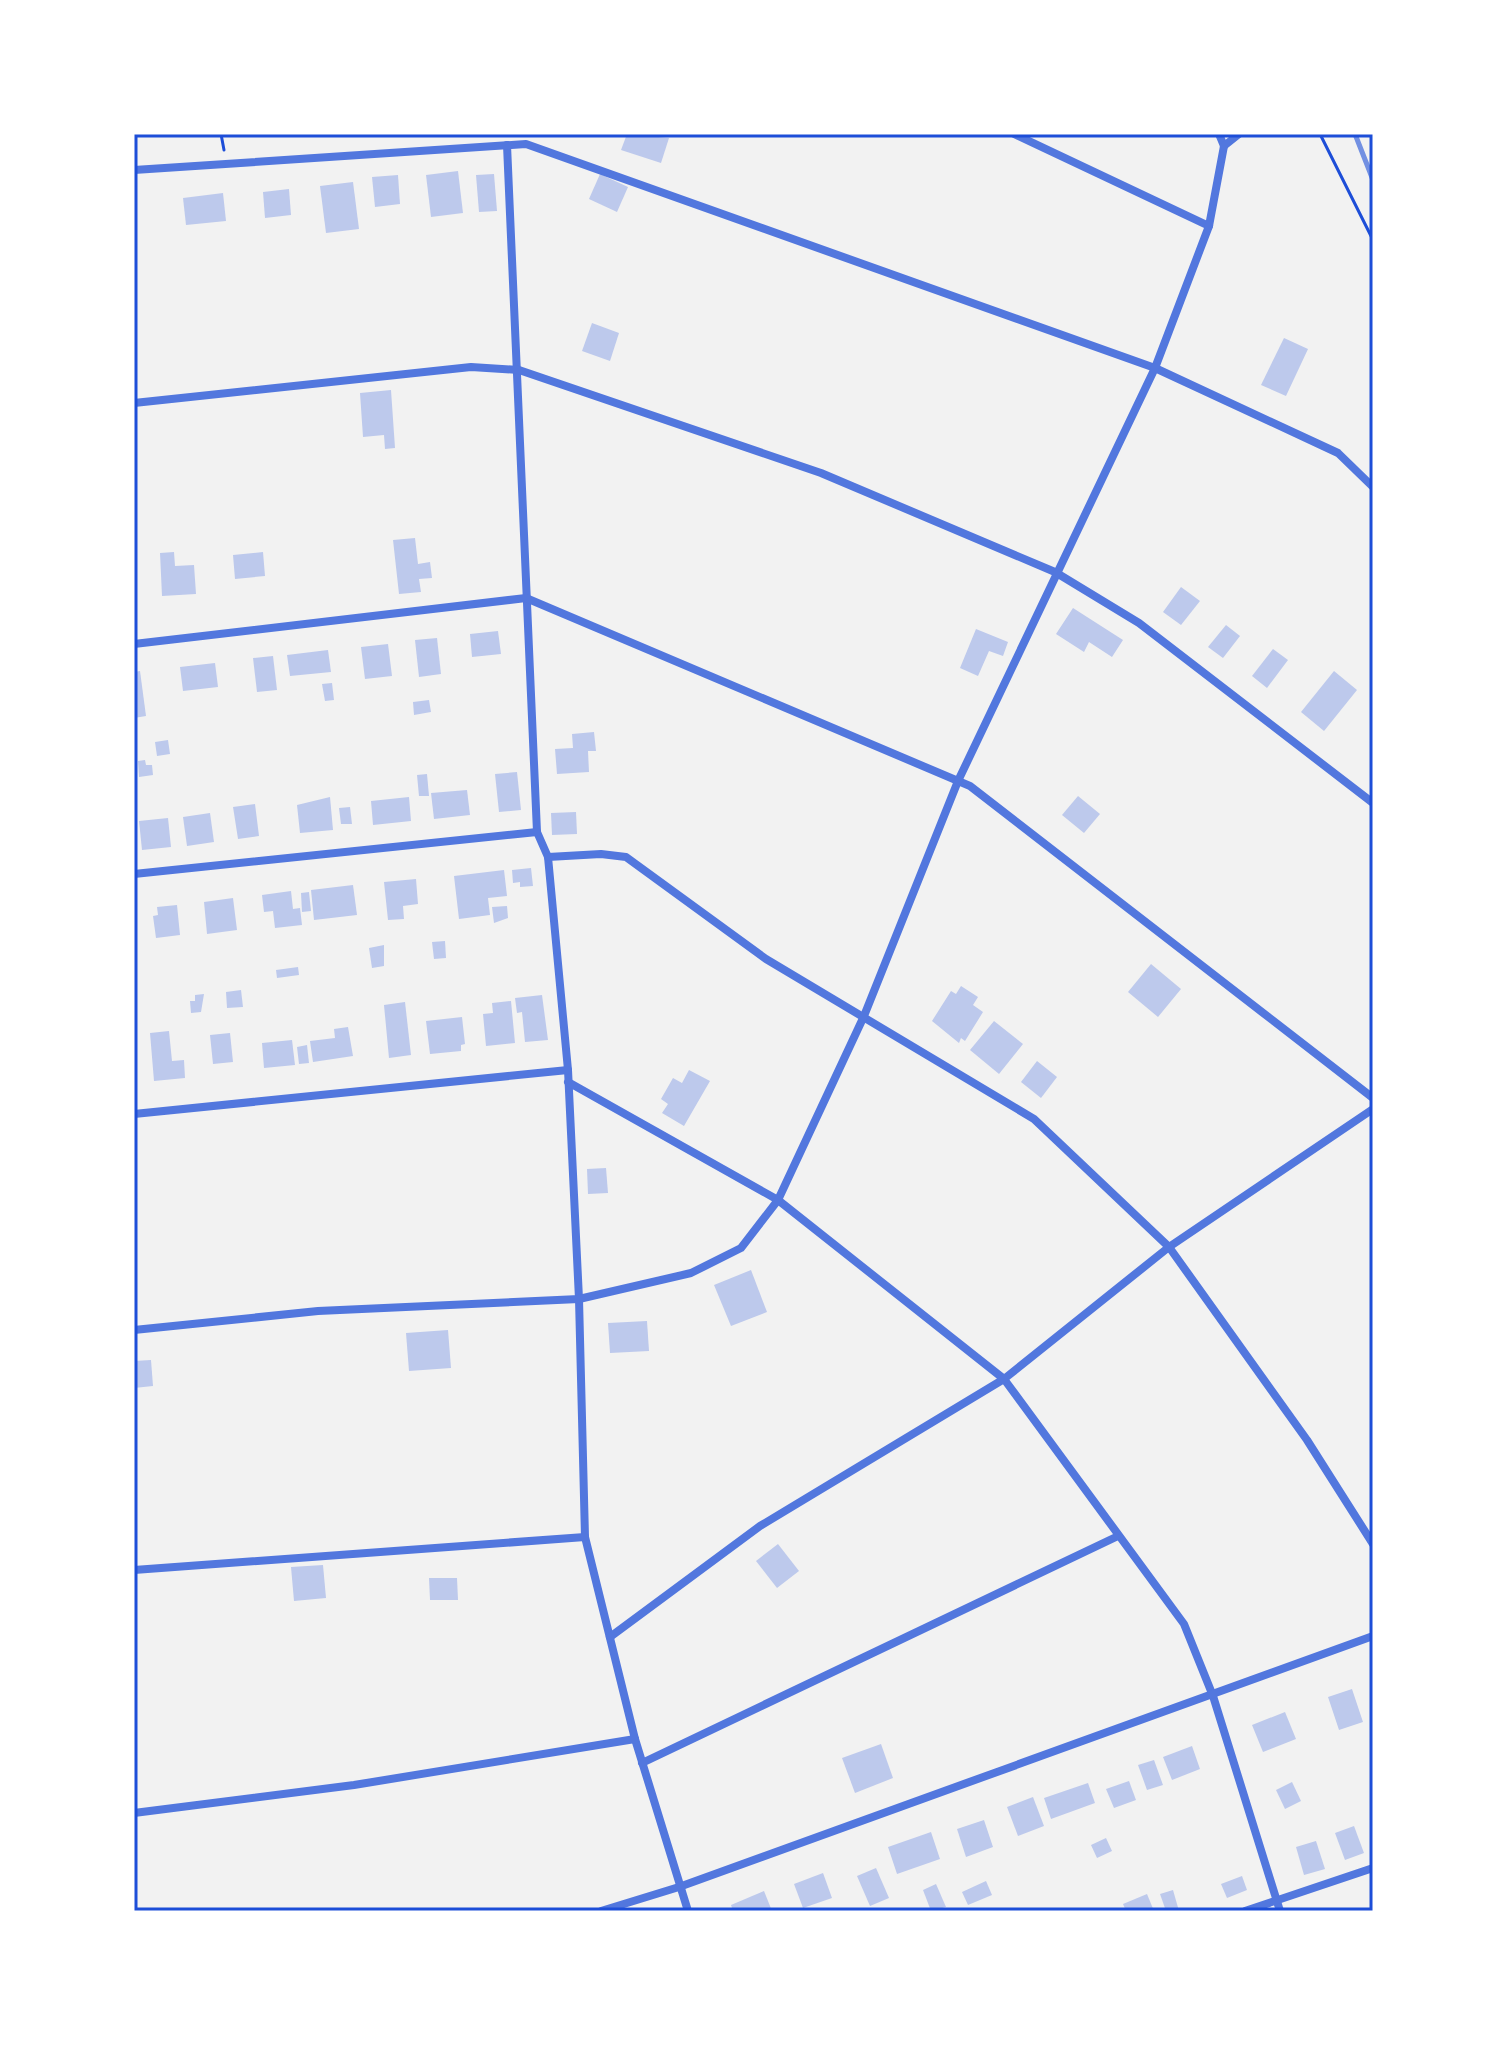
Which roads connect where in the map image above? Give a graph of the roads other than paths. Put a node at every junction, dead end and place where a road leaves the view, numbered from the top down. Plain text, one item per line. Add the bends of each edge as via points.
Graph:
1 (1014, 134) edge
2 (1219, 134) edge
3 (1239, 134) edge
4 (507, 145) junction
5 (1224, 146) junction
6 (134, 170) edge
7 (1209, 226) junction
8 (1155, 368) junction
9 (519, 370) junction
10 (134, 403) edge
11 (1373, 487) edge
12 (1055, 572) junction
13 (526, 598) junction
14 (134, 644) edge
15 (958, 781) junction
16 (1373, 803) edge
17 (537, 832) junction
18 (548, 857) junction
19 (134, 874) edge
20 (864, 1016) junction
21 (568, 1070) junction
22 (568, 1082) junction
23 (1373, 1098) edge
24 (1373, 1109) edge
25 (134, 1114) edge
26 (778, 1200) junction
27 (1169, 1247) junction
28 (579, 1299) junction
29 (134, 1330) edge
30 (1004, 1379) junction
31 (585, 1537) junction
32 (1116, 1537) junction
33 (1373, 1544) edge
34 (134, 1570) edge
35 (1373, 1636) edge
36 (610, 1637) junction
37 (1213, 1696) junction
38 (635, 1739) junction
39 (642, 1763) junction
40 (134, 1813) edge
41 (1373, 1868) edge
42 (679, 1887) junction
43 (1276, 1901) junction
44 (601, 1911) edge
45 (688, 1911) edge
46 (1245, 1911) edge
47 (1280, 1911) edge

1 - 7 street
2 - 5 street
3 - 5 street
4 - 6 street
4 - 8 street via 526,144
4 - 9 street
5 - 7 street
7 - 8 street
8 - 11 street via 1338,453
8 - 12 street
9 - 10 street via 471,367
9 - 12 street via 821,473
9 - 13 street
12 - 15 street
12 - 16 street via 1139,623
13 - 14 street
13 - 15 street
13 - 17 street
15 - 20 street
15 - 23 street
17 - 18 street
17 - 19 street
18 - 20 street via 626,857 766,959
18 - 21 street
20 - 26 street
20 - 27 street via 1034,1119
21 - 22 street
21 - 25 street
22 - 26 street
22 - 28 street
24 - 27 street
26 - 28 street via 741,1248 691,1273
26 - 30 street
27 - 30 street
27 - 33 street via 1307,1440
28 - 29 street via 318,1311
28 - 31 street
30 - 32 street
30 - 36 street via 760,1526
31 - 34 street
31 - 36 street
32 - 37 street via 1184,1624
32 - 39 street
35 - 37 street
36 - 38 street
37 - 42 street
37 - 43 street
38 - 39 street
38 - 40 street via 354,1785
39 - 42 street
41 - 43 street
42 - 44 street
42 - 45 street
43 - 46 street
43 - 47 street

